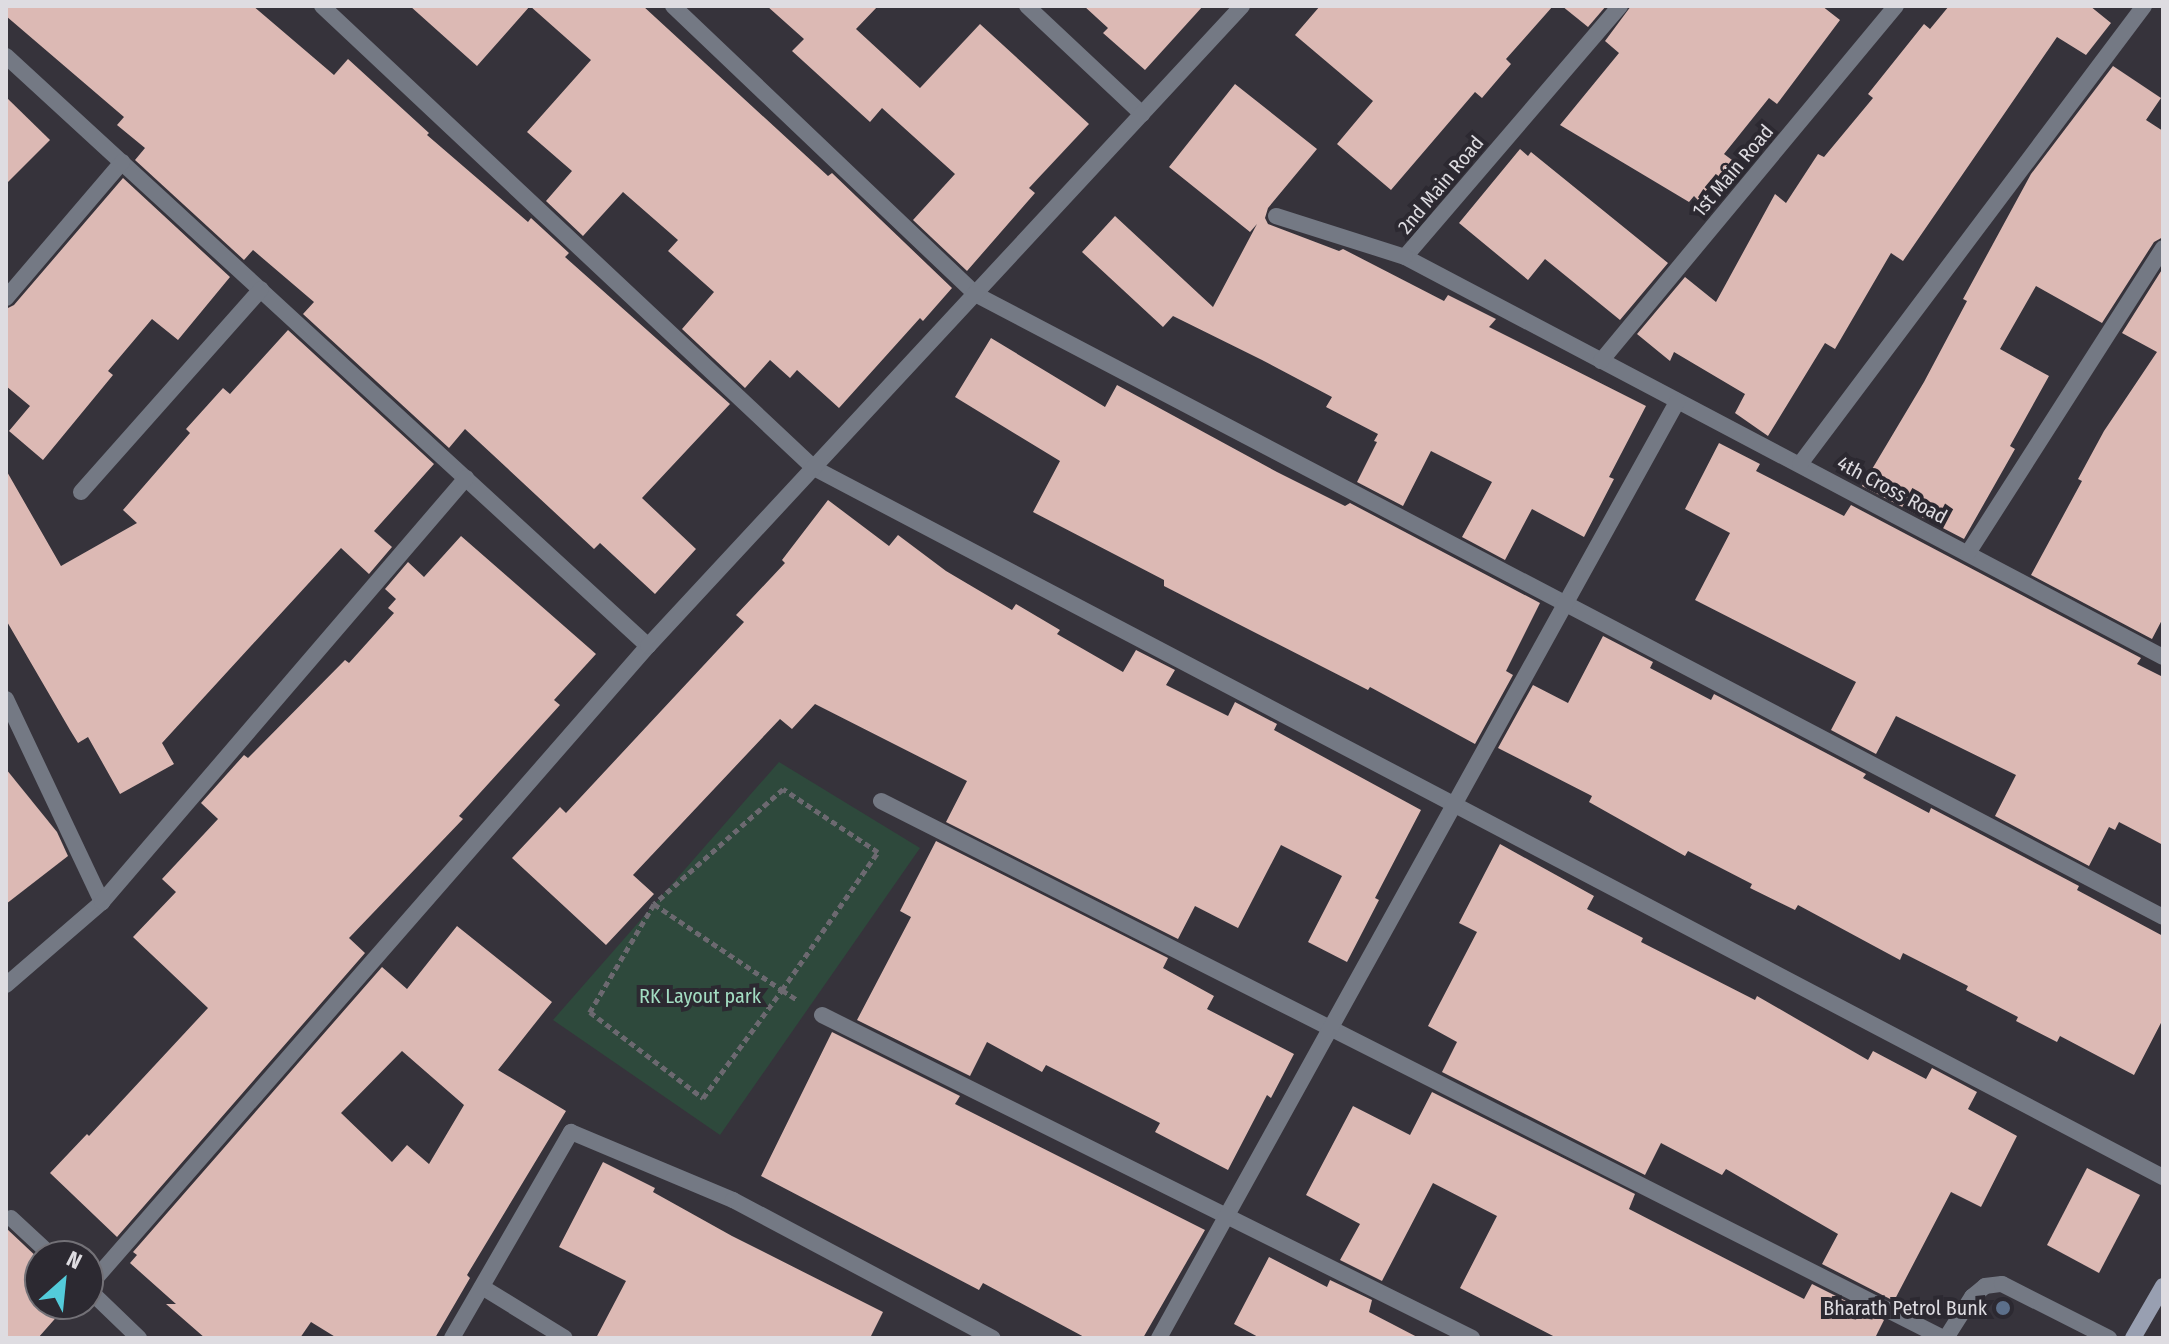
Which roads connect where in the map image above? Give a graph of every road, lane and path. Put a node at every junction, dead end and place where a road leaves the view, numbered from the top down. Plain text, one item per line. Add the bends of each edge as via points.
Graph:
1 (322, 6) edge
2 (673, 6) edge
3 (1027, 6) edge
4 (1242, 6) edge
5 (1620, 6) edge
6 (1896, 6) edge
7 (2144, 6) edge
8 (6, 56) edge
9 (1142, 114) junction
10 (122, 162) junction
11 (1276, 216) dead end
12 (2163, 248) edge
13 (1405, 257) junction
14 (261, 289) junction
15 (975, 294) junction
16 (6, 298) edge
17 (1601, 361) junction
18 (1677, 402) junction
19 (1800, 464) junction
20 (814, 468) junction
21 (466, 478) junction
22 (81, 492) dead end
23 (1968, 553) junction
24 (1566, 602) junction
25 (648, 646) junction
26 (2163, 657) edge
27 (6, 699) edge
28 (881, 801) dead end
29 (1455, 803) junction
30 (102, 902) junction
31 (654, 904) junction
32 (2163, 917) edge
33 (6, 985) edge
34 (782, 990) junction
35 (822, 1015) dead end
36 (1331, 1029) junction
37 (2163, 1177) edge
38 (1227, 1215) junction
39 (11, 1218) dead end
40 (35, 1240) edge
41 (104, 1270) edge
42 (2163, 1286) edge
43 (482, 1287) junction
44 (104, 1304) edge
45 (139, 1338) edge
46 (452, 1338) edge
47 (565, 1338) edge
48 (993, 1338) edge
49 (1159, 1338) edge
50 (1472, 1338) edge
51 (1944, 1338) edge
52 (2109, 1338) edge
53 (2133, 1338) edge

1 - 20 street
2 - 15 street
3 - 9 street
4 - 9 street
5 - 13 street, 2nd Main Road
6 - 17 street, 1st Main Road
7 - 19 street
8 - 10 street
9 - 15 street
10 - 14 street
10 - 16 street
11 - 13 street
12 - 23 street
13 - 17 street, 2nd Main Road
14 - 21 street
14 - 22 street
15 - 20 street
15 - 24 street
17 - 18 street, 4th Cross Road
18 - 19 street, 4th Cross Road
18 - 24 street
19 - 23 street, 4th Cross Road
20 - 25 street
20 - 29 street
21 - 25 street
21 - 30 street
23 - 26 street, 4th Cross Road
24 - 29 street
24 - 32 street
25 - 41 street
27 - 30 street
28 - 36 street
29 - 36 street
29 - 37 street
30 - 33 street
31 - 34 path
31 - 34 path via 590,1012 703,1098
31 - 34 path via 783,789 878,852
35 - 38 street
36 - 38 street
36 - 51 street
38 - 49 street
38 - 50 street
39 - 40 street
42 - 53 main road
43 - 46 street
43 - 47 street
43 - 48 street via 571,1132 733,1200
44 - 45 street
51 - 52 street via 1972,1297 1985,1286 2002,1284

